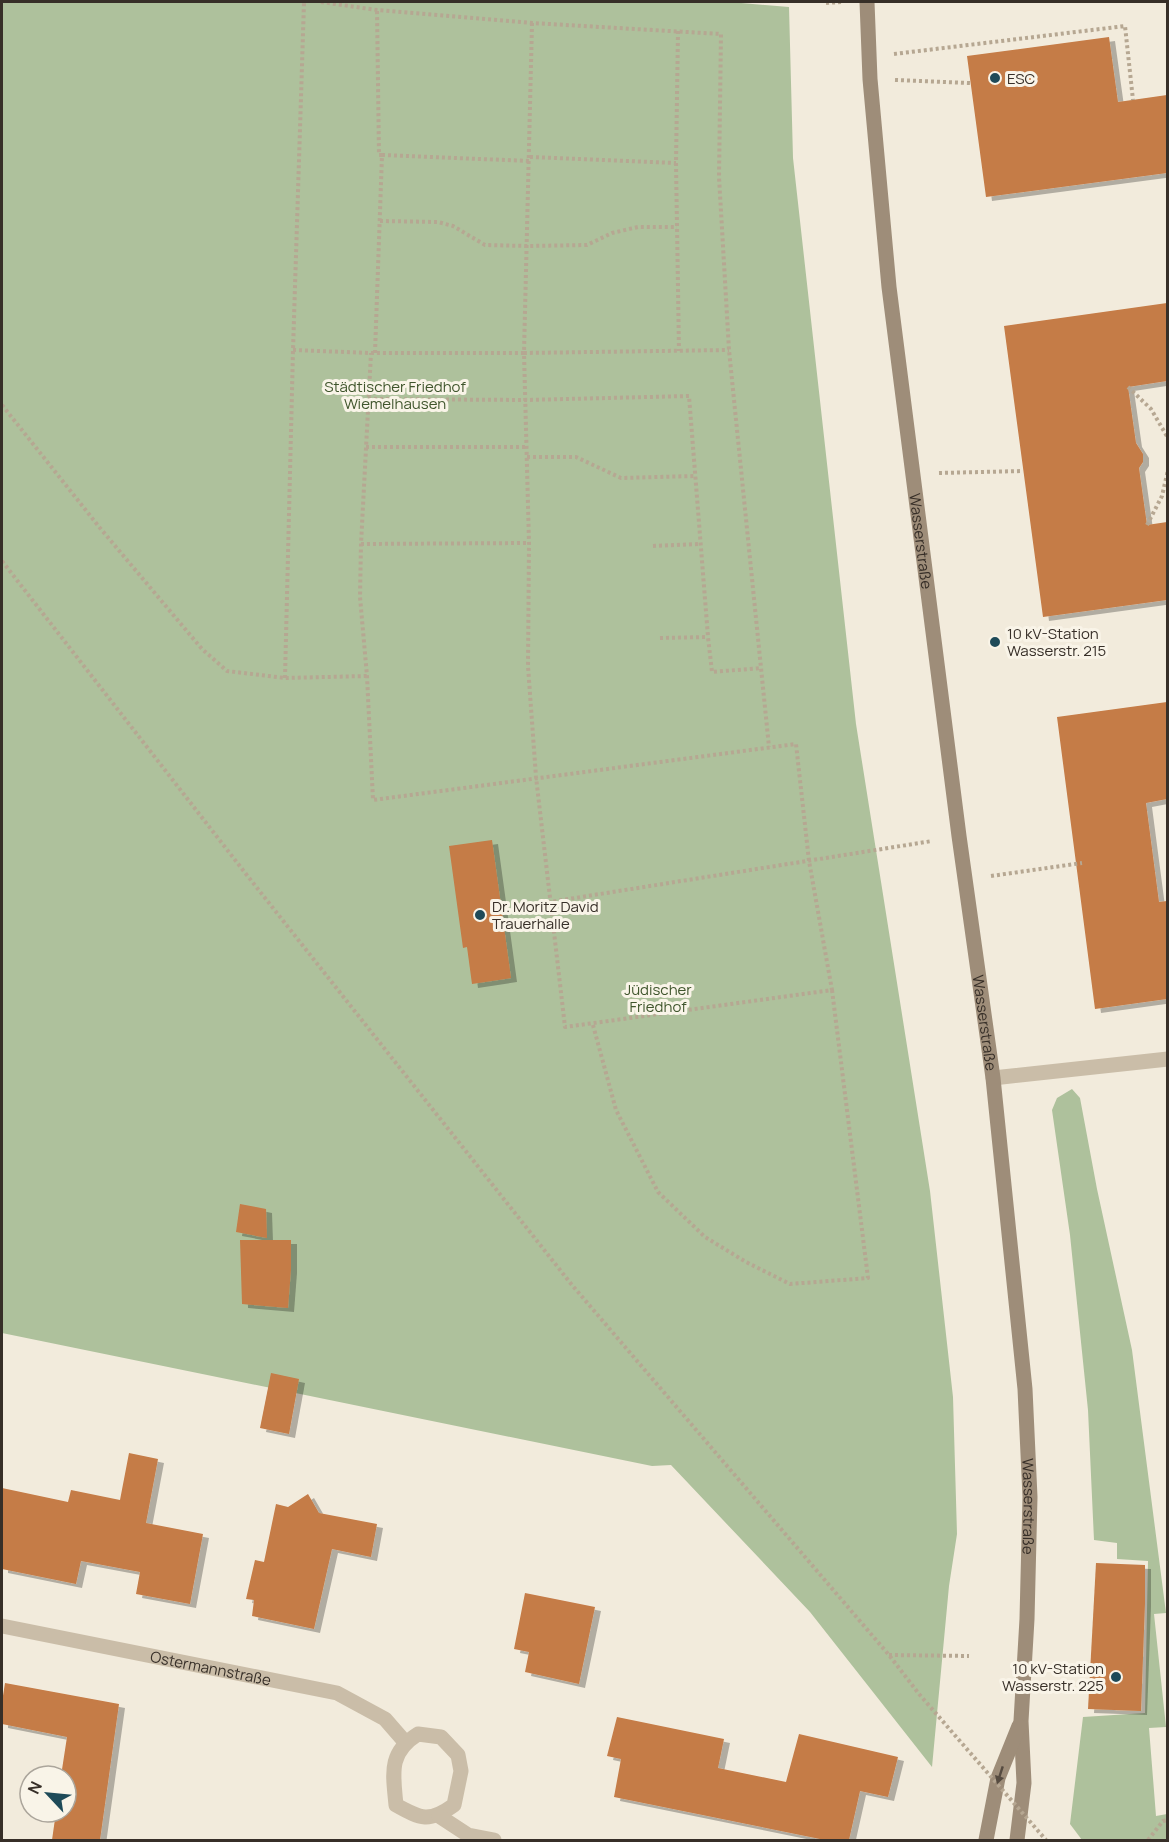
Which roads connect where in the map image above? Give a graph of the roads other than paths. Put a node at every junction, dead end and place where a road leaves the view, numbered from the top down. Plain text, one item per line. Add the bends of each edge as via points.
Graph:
1 (867, 2) edge
2 (1167, 1059) edge
3 (993, 1078) junction
4 (2, 1626) edge
5 (1021, 1721) junction
6 (405, 1742) junction
7 (439, 1816) junction
8 (494, 1840) edge
9 (986, 1840) edge
10 (1017, 1840) edge

1 - 3 main road, Wasserstraße via 889,287
2 - 3 street, Wasserstraße
3 - 5 main road, Wasserstraße via 1025,1389 1029,1476
4 - 6 street, Ostermannstraße via 337,1693 385,1719
5 -> 9 main road, Wasserstraße via 998,1778
5 - 10 main road, Wasserstraße via 1024,1782
6 - 7 street via 394,1761 396,1805 418,1817
6 - 7 street via 418,1734 441,1737 458,1755 461,1771 454,1805
7 - 8 street via 468,1835

